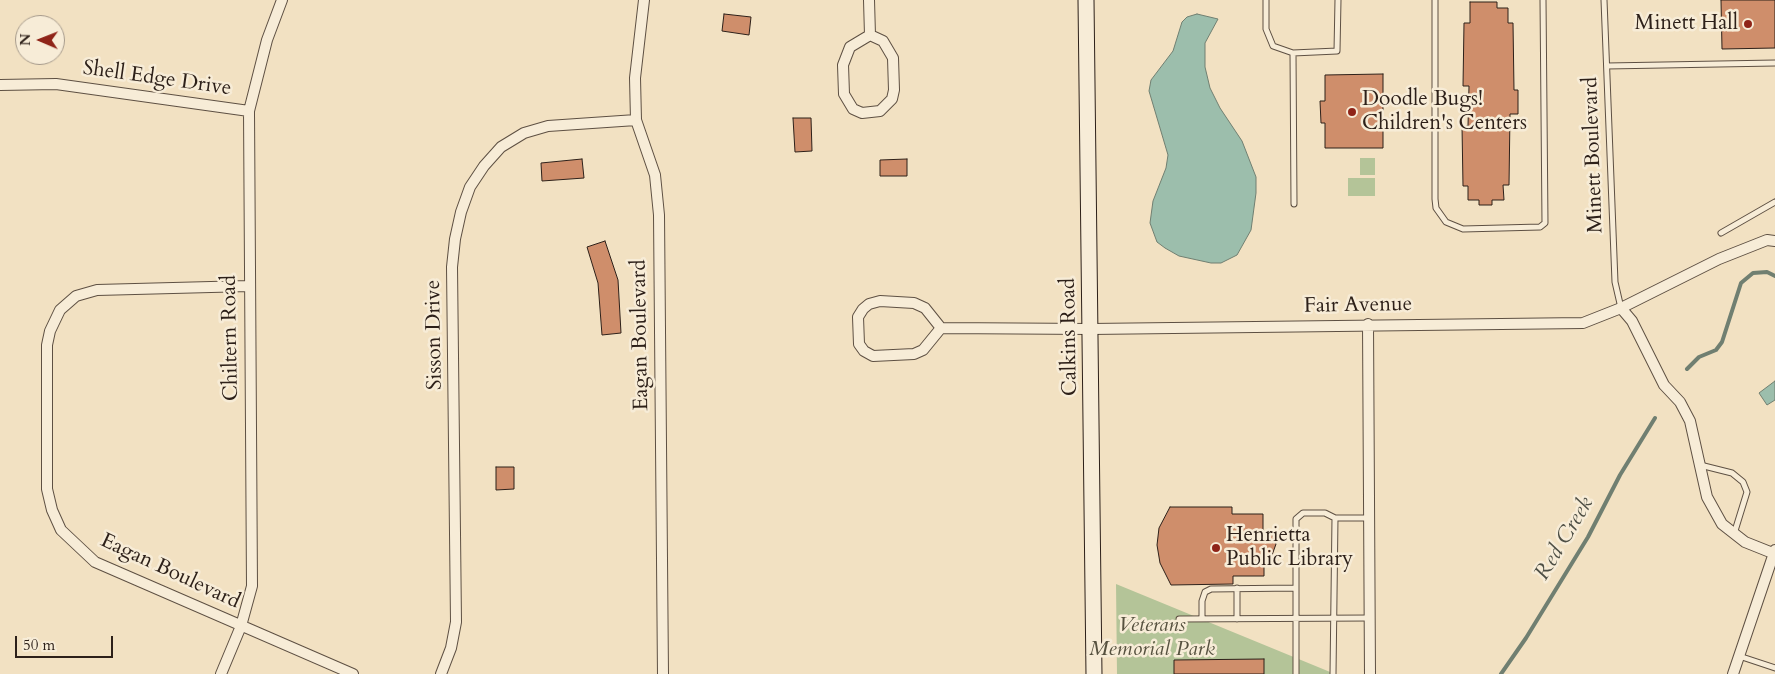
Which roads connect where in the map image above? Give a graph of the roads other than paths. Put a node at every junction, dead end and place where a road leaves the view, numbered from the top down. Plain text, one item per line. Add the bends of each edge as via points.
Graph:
1 (282, 0) edge
2 (644, 0) edge
3 (869, 0) edge
4 (1086, 0) edge
5 (1266, 0) edge
6 (1338, 0) edge
7 (1435, 0) edge
8 (1543, 0) edge
9 (1604, 0) edge
10 (870, 34) junction
11 (1292, 53) junction
12 (1775, 63) edge
13 (1607, 66) junction
14 (0, 86) edge
15 (249, 111) junction
16 (636, 120) junction
17 (1775, 202) edge
18 (1294, 204) dead end
19 (1722, 233) dead end
20 (1775, 242) edge
21 (248, 286) junction
22 (1621, 308) junction
23 (1368, 324) junction
24 (941, 328) junction
25 (1092, 329) junction
26 (1700, 465) junction
27 (1334, 518) junction
28 (1369, 518) junction
29 (1734, 535) junction
30 (1775, 553) edge
31 (1237, 588) junction
32 (1296, 588) junction
33 (1296, 618) junction
34 (1334, 618) junction
35 (1369, 618) junction
36 (1180, 619) dead end
37 (1202, 619) junction
38 (1238, 619) junction
39 (241, 626) junction
40 (1739, 656) junction
41 (1775, 668) edge
42 (221, 674) edge
43 (353, 674) edge
44 (441, 674) edge
45 (663, 674) edge
46 (1094, 674) edge
47 (1296, 674) edge
48 (1333, 674) edge
49 (1370, 674) edge
50 (1733, 674) edge

1 - 15 street, Chiltern Road via 267,40
2 - 16 street, Eagan Boulevard via 635,78
3 - 10 street
4 - 25 main road, Calkins Road
5 - 11 lane via 1266,28 1273,46
6 - 11 lane via 1337,51
7 - 8 lane via 1436,208 1446,222 1463,229 1540,227 1545,223
9 - 13 lane, Minett Boulevard
10 - 10 street via 850,47 843,65 844,94 853,109 862,113 880,112 892,99 894,90 893,58 883,41
11 - 18 lane
12 - 13 lane
13 - 22 lane, Minett Boulevard via 1615,282
14 - 15 street, Shell Edge Drive via 56,84
15 - 21 street, Chiltern Road
16 - 44 street, Sisson Drive via 548,126 524,133 502,147 484,166 470,187 461,212 452,267 456,622
16 - 45 street, Eagan Boulevard via 655,175 658,215
17 - 19 lane
20 - 22 street, Fair Avenue via 1767,240 1719,259
21 - 39 street, Chiltern Road via 254,565 249,604
21 - 39 street, Eagan Boulevard via 86,292 60,310 47,345 47,488 61,530 95,562
22 - 23 street, Fair Avenue via 1583,323
22 - 26 street via 1632,321 1664,385 1680,402 1690,421
23 - 25 street, Fair Avenue
23 - 28 street
24 - 24 street via 925,308 914,303 880,301 863,308 858,317 859,344 873,356 914,354 924,350
24 - 25 street, Fair Avenue
25 - 46 main road, Calkins Road
26 - 29 street via 1707,496 1722,524
26 - 29 lane via 1725,471 1744,482 1747,492
27 - 28 lane
27 - 32 lane via 1325,513 1303,512 1296,519
27 - 34 lane
28 - 35 street
29 - 30 street
30 - 40 street
31 - 32 lane
31 - 37 lane via 1205,592
31 - 38 lane
32 - 33 lane
33 - 34 lane
33 - 38 lane
33 - 47 lane
34 - 35 lane
34 - 48 lane
35 - 49 street
36 - 37 lane
37 - 38 lane
39 - 42 street, Chiltern Road
39 - 43 street, Eagan Boulevard
40 - 41 lane
40 - 50 street

